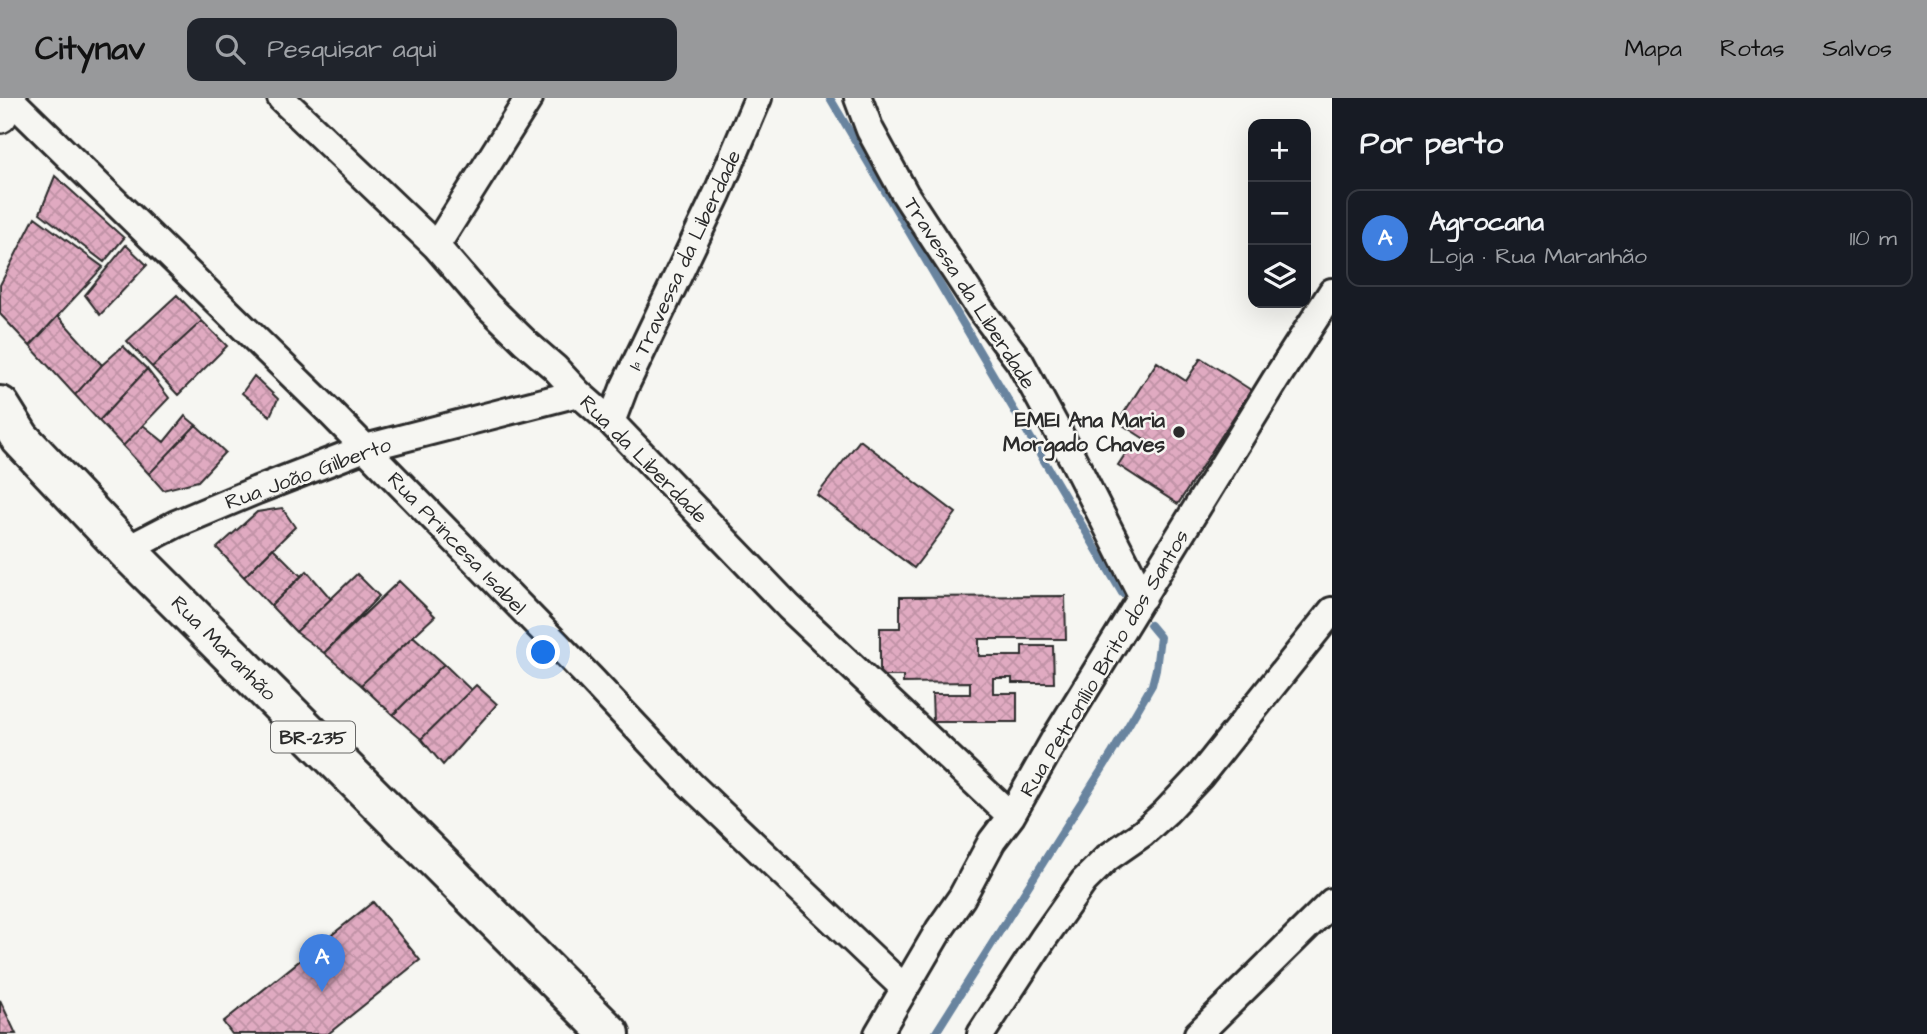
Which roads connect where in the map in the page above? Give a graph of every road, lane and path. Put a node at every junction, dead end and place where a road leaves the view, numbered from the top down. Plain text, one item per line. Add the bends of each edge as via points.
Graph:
1 (9, 98) edge
2 (530, 98) edge
3 (758, 98) edge
4 (858, 98) edge
5 (289, 101) edge
6 (0, 116) edge
7 (436, 246) junction
8 (1332, 292) edge
9 (578, 393) junction
10 (0, 406) edge
11 (611, 422) junction
12 (10, 433) edge
13 (365, 448) junction
14 (126, 550) junction
15 (1143, 597) junction
16 (1332, 611) edge
17 (1011, 816) junction
18 (1332, 902) edge
19 (904, 988) junction
20 (610, 1034) edge
21 (878, 1034) edge
22 (981, 1034) edge
23 (1198, 1034) edge

1 - 6 main road
1 - 13 street, Rua Princesa Isabel
2 - 7 street
3 - 11 street, 1ª Travessa da Liberdade
4 - 15 street, Travessa da Liberdade via 905,194 1020,362
5 - 7 street, Rua da Liberdade
7 - 9 street, Rua da Liberdade via 487,305
8 - 15 street, Rua Petronílio Brito dos Santos
9 - 11 street, Rua da Liberdade
9 - 13 street, Rua João Gilberto
10 - 12 highway, BR-235
11 - 17 street, Rua da Liberdade via 789,607
12 - 14 highway, Rua Maranhão / BR-235
13 - 14 street, Rua João Gilberto via 176,524
13 - 19 street, Rua Princesa Isabel via 690,784
14 - 20 highway, Rua Maranhão / BR-235
15 - 17 street, Rua Petronílio Brito dos Santos
16 - 22 street via 1200,776 1143,833 1084,881
17 - 19 street, Rua Petronílio Brito dos Santos
18 - 23 street
19 - 21 street, Rua Petronílio Brito dos Santos

